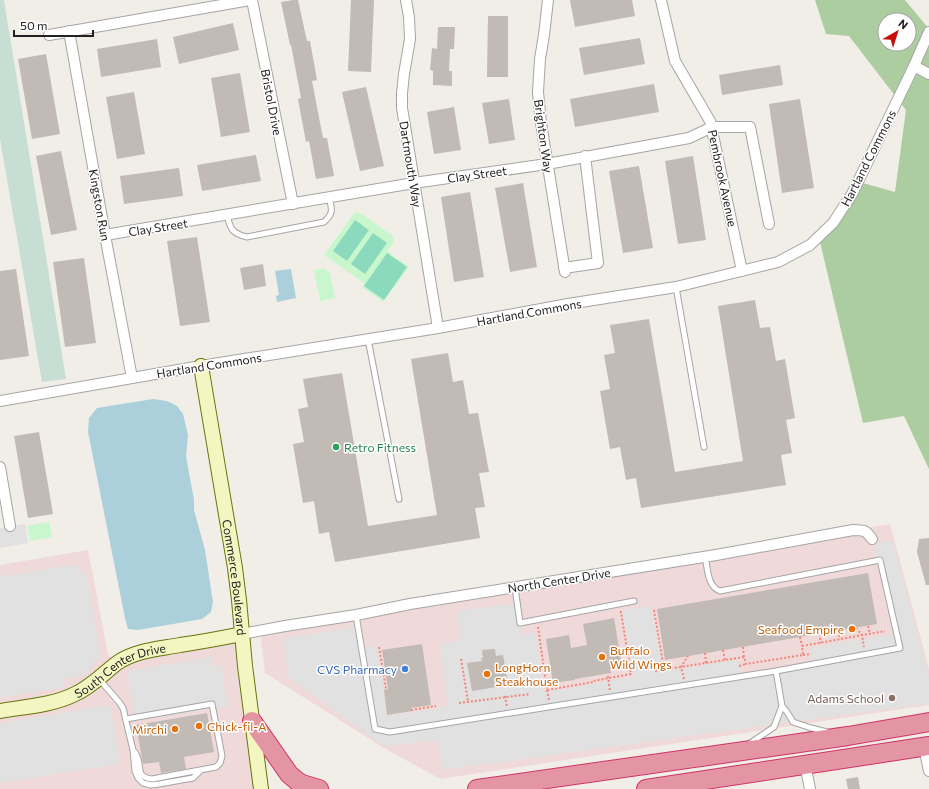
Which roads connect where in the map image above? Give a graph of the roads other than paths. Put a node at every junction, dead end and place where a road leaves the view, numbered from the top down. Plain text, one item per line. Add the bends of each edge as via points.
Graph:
1 (251, 0) edge
2 (406, 0) edge
3 (548, 0) edge
4 (661, 0) edge
5 (69, 31) junction
6 (929, 32) edge
7 (49, 34) dead end
8 (914, 66) junction
9 (929, 74) edge
10 (712, 127) junction
11 (585, 156) junction
12 (547, 164) junction
13 (414, 183) junction
14 (329, 197) junction
15 (293, 204) junction
16 (227, 215) junction
17 (769, 224) dead end
18 (105, 235) junction
19 (742, 271) junction
20 (676, 287) junction
21 (438, 328) junction
22 (368, 339) junction
23 (201, 366) junction
24 (132, 378) junction
25 (0, 401) edge
26 (704, 447) dead end
27 (0, 467) edge
28 (1, 480) edge
29 (400, 499) dead end
30 (10, 526) dead end
31 (872, 539) dead end
32 (705, 556) junction
33 (515, 587) junction
34 (634, 601) dead end
35 (356, 615) junction
36 (242, 634) junction
37 (776, 671) junction
38 (98, 678) junction
39 (782, 706) junction
40 (0, 711) edge
41 (126, 719) junction
42 (252, 721) junction
43 (929, 722) edge
44 (848, 736) junction
45 (926, 747) edge
46 (737, 752) junction
47 (805, 764) junction
48 (929, 771) edge
49 (261, 789) edge
50 (319, 789) edge
51 (477, 789) edge
52 (646, 789) edge
53 (810, 789) edge

1 - 5 street
1 - 15 street, Bristol Drive
2 - 13 street, Dartmouth Way via 410,33 402,108
3 - 12 street, Brighton Way via 538,92
4 - 10 street, Pembrook Avenue via 675,61
5 - 7 street
5 - 18 street, Kingston Run
6 - 8 street, Hartland Commons
8 - 9 street
8 - 19 street, Hartland Commons via 852,194 833,223 810,245 778,262
10 - 11 street, Clay Street via 689,138
10 - 17 street, Clay Street via 750,127
10 - 19 street, Pembrook Avenue
11 - 12 street, Clay Street
11 - 12 street, Brighton Way via 598,263 564,270
12 - 13 street, Clay Street
13 - 14 street, Clay Street
13 - 21 street, Dartmouth Way
14 - 15 street, Clay Street
14 - 16 lane via 332,210 330,217 324,222 247,237 233,232
15 - 16 street, Clay Street
16 - 18 street, Clay Street
18 - 24 street, Kingston Run
19 - 20 street, Hartland Commons
20 - 21 street, Hartland Commons
20 - 26 lane
21 - 22 street, Hartland Commons
22 - 23 street, Hartland Commons
22 - 29 lane
23 - 24 street, Hartland Commons
23 - 36 street, Commerce Boulevard via 235,568
24 - 25 street, Hartland Commons
27 - 28 street
28 - 30 street
31 - 32 street, North Center Drive via 867,532 853,530
32 - 33 street, North Center Drive
32 - 37 lane via 711,584 720,591 880,560 900,648
33 - 34 lane via 520,623
33 - 35 street, North Center Drive
35 - 36 street, North Center Drive
35 - 37 lane via 375,729 390,732
36 - 38 street, South Center Drive via 134,654
36 - 42 street, Commerce Boulevard
37 - 39 lane
38 - 40 street, South Center Drive via 80,692 63,699
38 - 41 lane via 119,702
39 - 44 lane via 793,722
39 - 46 lane via 774,727
41 - 41 lane via 136,771 138,778 144,783 151,785 193,778 200,770 216,767 220,763 222,756 212,704
42 - 49 street, Commerce Boulevard
42 - 50 highway via 289,774 302,784
43 - 44 highway
44 - 46 highway
45 - 47 highway
45 - 48 street
46 - 51 highway
47 - 52 highway
47 - 53 street

